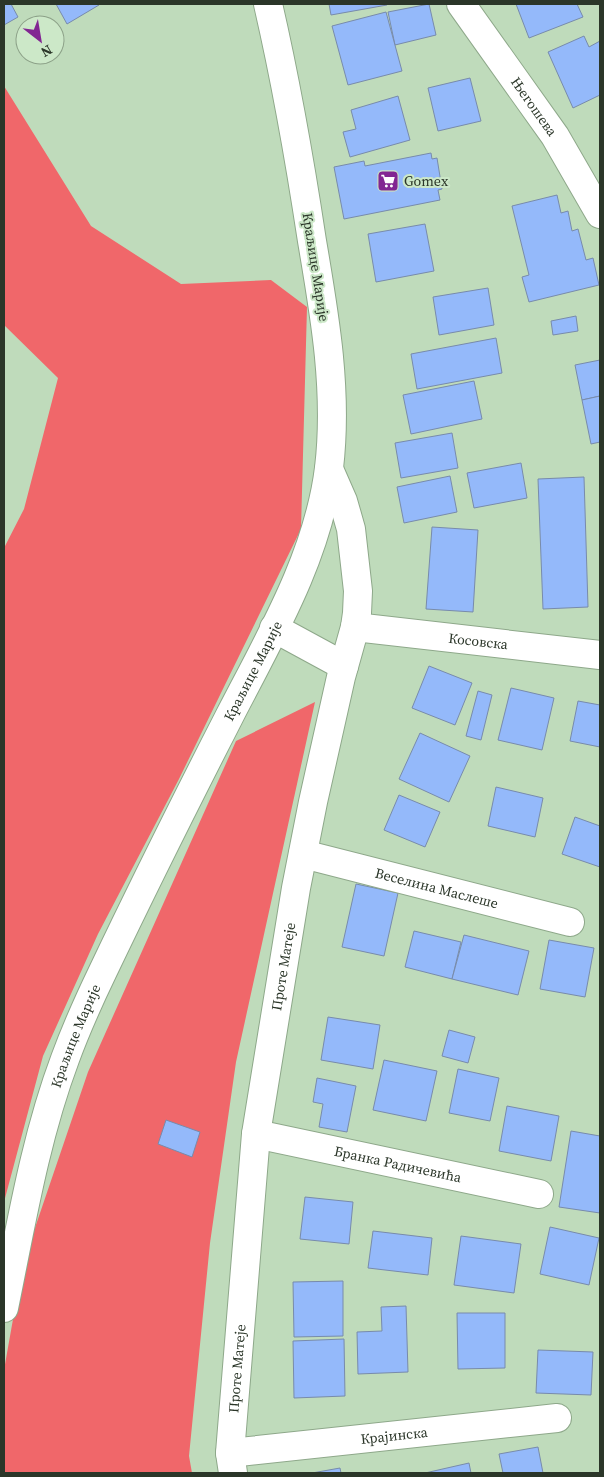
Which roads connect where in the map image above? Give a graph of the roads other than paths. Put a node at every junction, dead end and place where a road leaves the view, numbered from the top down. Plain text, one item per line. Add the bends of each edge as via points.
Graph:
1 (268, 4) edge
2 (461, 4) edge
3 (600, 214) edge
4 (329, 469) junction
5 (355, 627) junction
6 (274, 628) junction
7 (600, 655) edge
8 (344, 666) junction
9 (303, 854) junction
10 (570, 922) dead end
11 (256, 1134) junction
12 (540, 1194) dead end
13 (4, 1308) edge
14 (557, 1418) dead end
15 (231, 1463) edge

1 - 4 street, Краљице Марије via 295,139 328,342 333,421
2 - 3 street, Његошева via 555,136
4 - 5 street, Проте Матеје via 351,529 358,590
4 - 6 street, Краљице Марије via 318,524 293,590
5 - 7 street, Косовска
5 - 8 street, Проте Матеје
6 - 8 street
6 - 13 street, Краљице Марије via 78,1024 61,1069 40,1143
8 - 9 street, Проте Матеје
9 - 10 street, Веселина Маслеше
9 - 11 street, Проте Матеје
11 - 12 street, Бранка Радичевића
11 - 15 street, Проте Матеје
14 - 15 street, Крајинска

